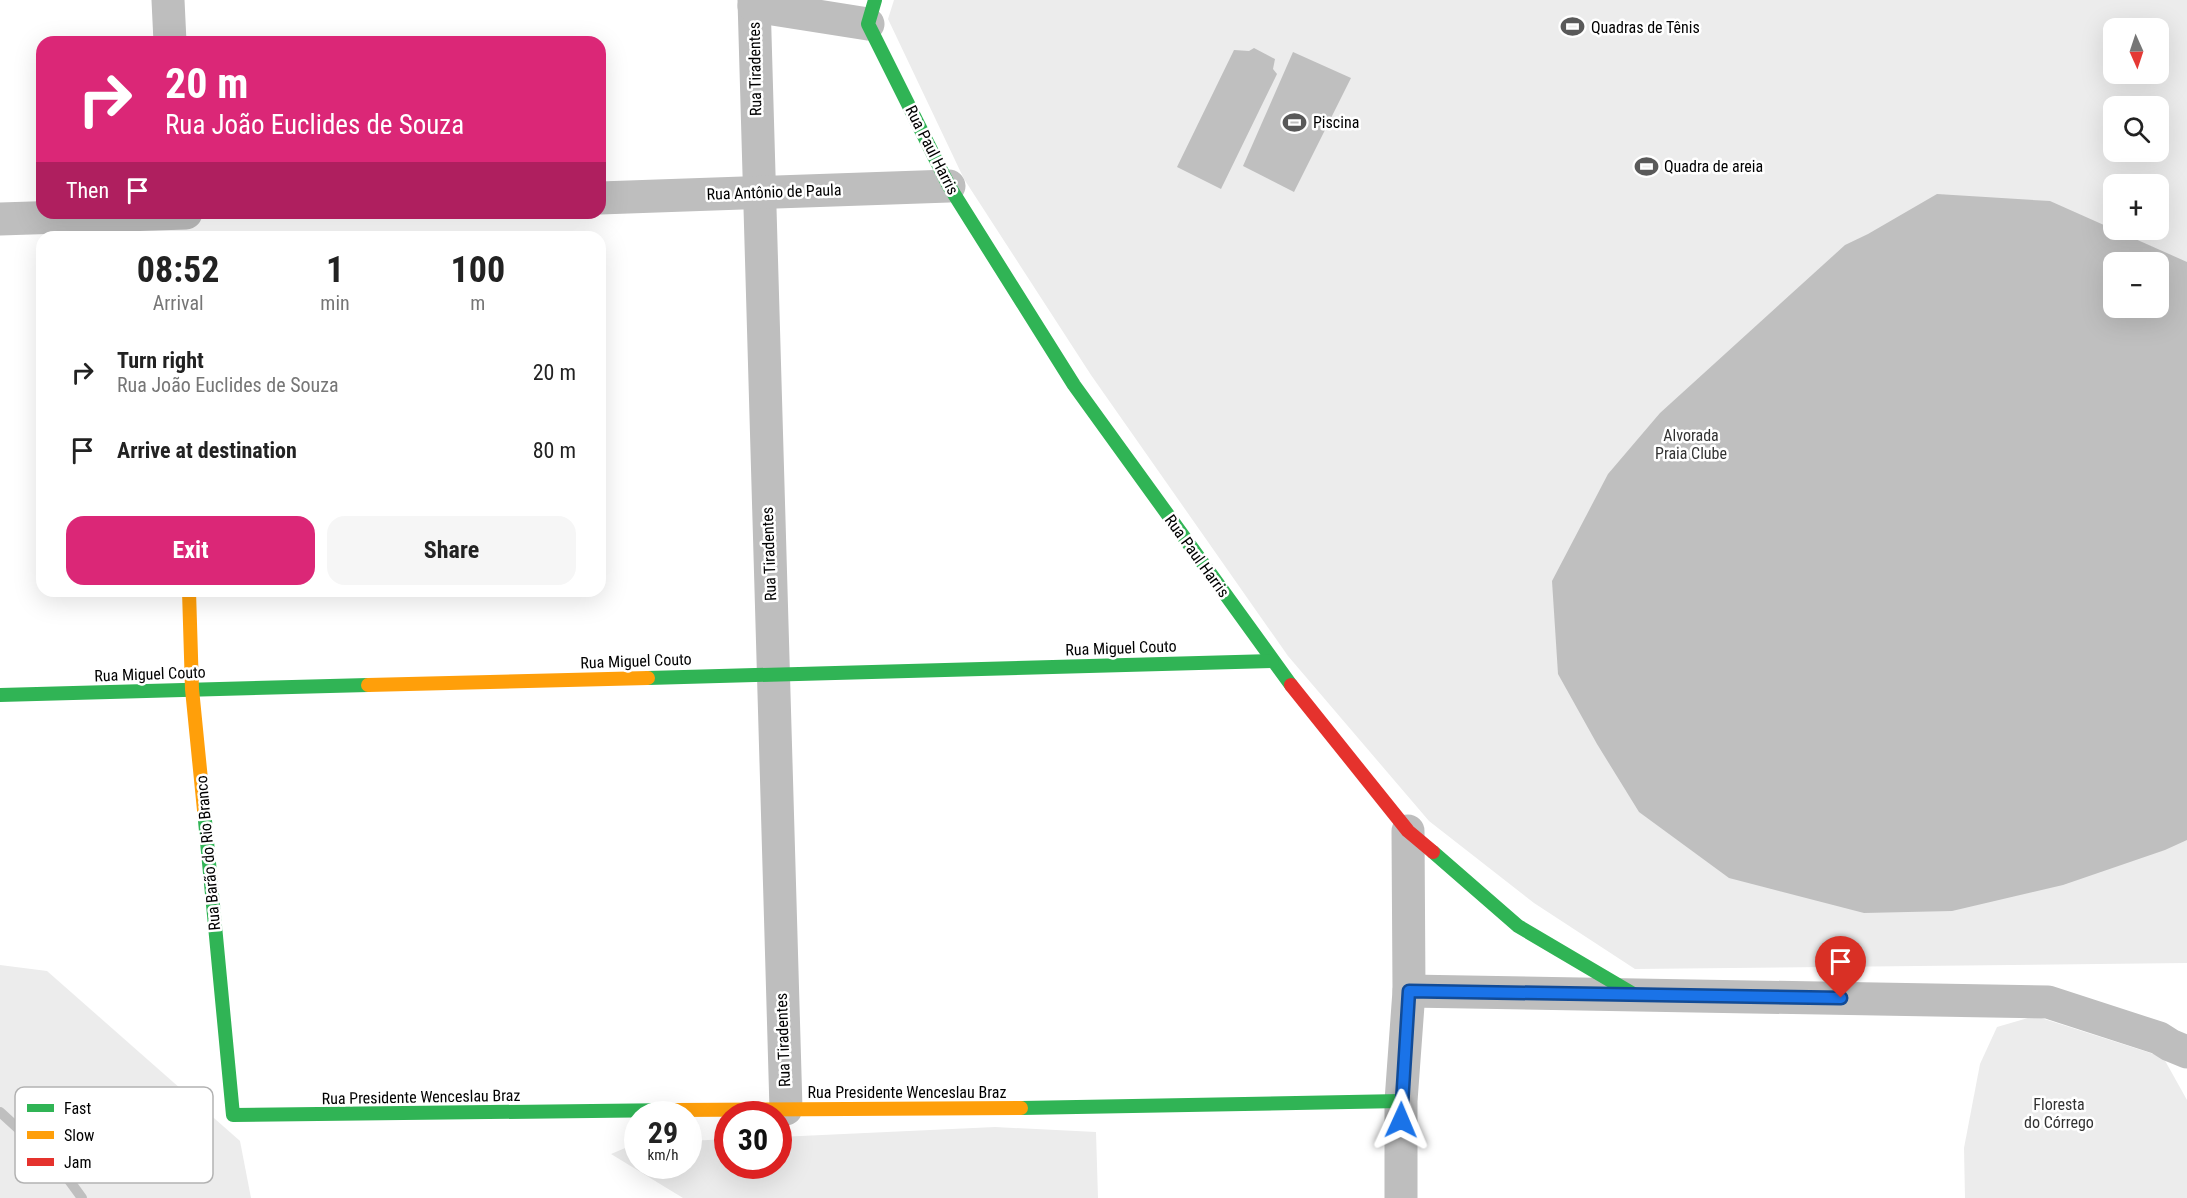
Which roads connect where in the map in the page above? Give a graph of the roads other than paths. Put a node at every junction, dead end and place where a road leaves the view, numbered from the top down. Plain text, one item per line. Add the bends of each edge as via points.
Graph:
1 (168, 0) edge
2 (754, 3) edge
3 (871, 12) edge
4 (170, 36) edge
5 (949, 186) junction
6 (758, 193) junction
7 (606, 198) edge
8 (36, 218) edge
9 (0, 219) edge
10 (189, 597) edge
11 (1272, 661) junction
12 (773, 674) junction
13 (192, 689) junction
14 (0, 694) edge
15 (1408, 831) junction
16 (1409, 991) junction
17 (1635, 995) junction
18 (2187, 1052) edge
19 (786, 1101) edge
20 (1401, 1101) junction
21 (792, 1109) edge
22 (714, 1110) edge
23 (233, 1115) joint
24 (1401, 1198) edge

1 - 4 street
2 - 3 street, Rua Paul Harris
2 - 6 street, Rua Tiradentes
3 - 5 street, Rua Paul Harris
5 - 6 street, Rua Antônio de Paula
5 - 11 street, Rua Paul Harris via 1074,385
6 - 7 street, Rua Antônio de Paula
6 - 12 street, Rua Tiradentes
8 - 9 street
10 - 13 street, Rua Barão do Rio Branco
11 - 12 street, Rua Miguel Couto
11 - 15 street, Rua Paul Harris
12 - 13 street, Rua Miguel Couto
12 - 19 street, Rua Tiradentes
13 - 14 street, Rua Miguel Couto
13 - 23 street, Rua Barão do Rio Branco
15 - 16 street
15 - 17 street, Rua Paul Harris via 1518,926
16 - 17 street
16 - 20 street
17 - 18 street via 2048,1002 2159,1038
20 - 21 street, Rua Presidente Wenceslau Braz
20 - 24 street
22 - 23 street, Rua Presidente Wenceslau Braz

